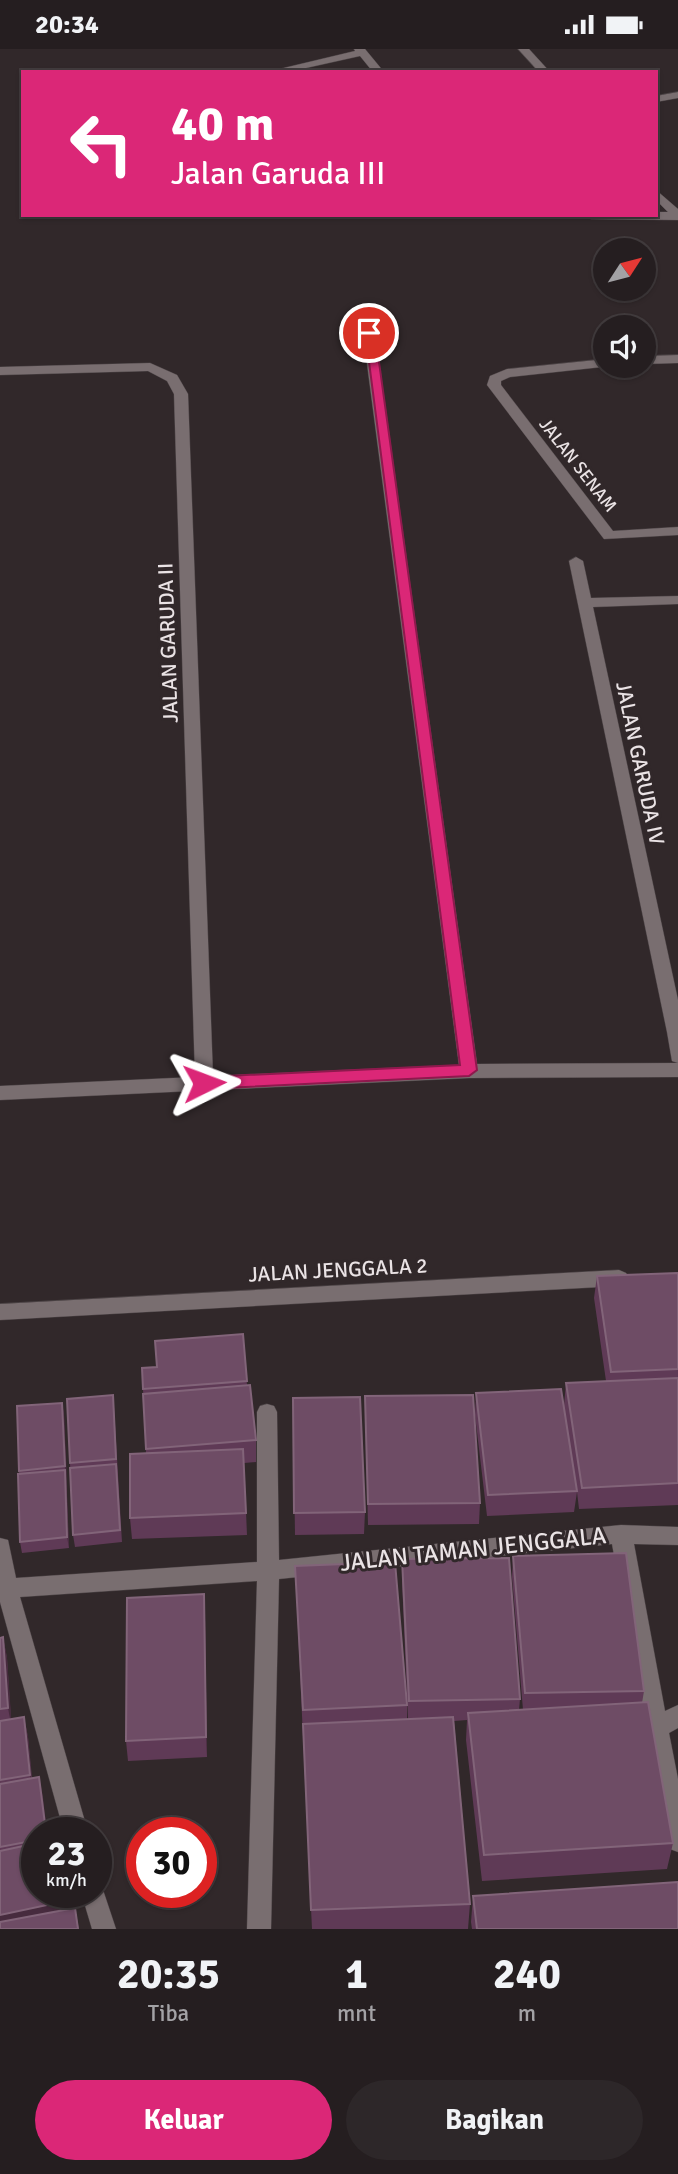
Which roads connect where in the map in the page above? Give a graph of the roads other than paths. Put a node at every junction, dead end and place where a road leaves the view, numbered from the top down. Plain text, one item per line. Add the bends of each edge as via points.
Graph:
1 (523, 49) edge
2 (360, 51) edge
3 (286, 70) edge
4 (377, 70) edge
5 (543, 70) edge
6 (667, 97) edge
7 (678, 104) edge
8 (658, 195) edge
9 (658, 216) edge
10 (678, 216) edge
11 (369, 333) dead end
12 (676, 358) edge
13 (656, 359) edge
14 (593, 364) edge
15 (0, 371) edge
16 (678, 531) edge
17 (576, 561) dead end
18 (678, 600) edge
19 (585, 603) junction
20 (678, 1056) edge
21 (469, 1070) junction
22 (678, 1070) edge
23 (204, 1083) junction
24 (0, 1093) edge
25 (637, 1276) edge
26 (0, 1312) edge
27 (267, 1412) dead end
28 (621, 1534) junction
29 (678, 1536) edge
30 (0, 1547) edge
31 (268, 1571) junction
32 (7, 1588) junction
33 (678, 1715) edge
34 (656, 1729) junction
35 (72, 1817) edge
36 (678, 1841) edge
37 (98, 1908) edge
38 (104, 1929) edge
39 (259, 1929) edge

1 - 5 street
2 - 3 street
2 - 4 street
6 - 7 street
8 - 10 street
9 - 10 street
11 - 21 street
12 - 13 street
14 - 16 street, JALAN SENAM via 507,373 495,379 500,396 609,536
15 - 23 street, JALAN GARUDA II via 150,367 172,378 181,394
17 - 19 street, JALAN GARUDA IV
18 - 19 street
19 - 20 street, JALAN GARUDA IV
21 - 22 street
21 - 23 street
23 - 24 street
25 - 26 street, JALAN JENGGALA 2
27 - 31 street
28 - 29 street, JALAN TAMAN JENGGALA
28 - 31 street, JALAN TAMAN JENGGALA
28 - 34 street
30 - 32 street
31 - 32 street, JALAN TAMAN JENGGALA
31 - 39 street
32 - 35 street
33 - 34 street
34 - 36 street
37 - 38 street

